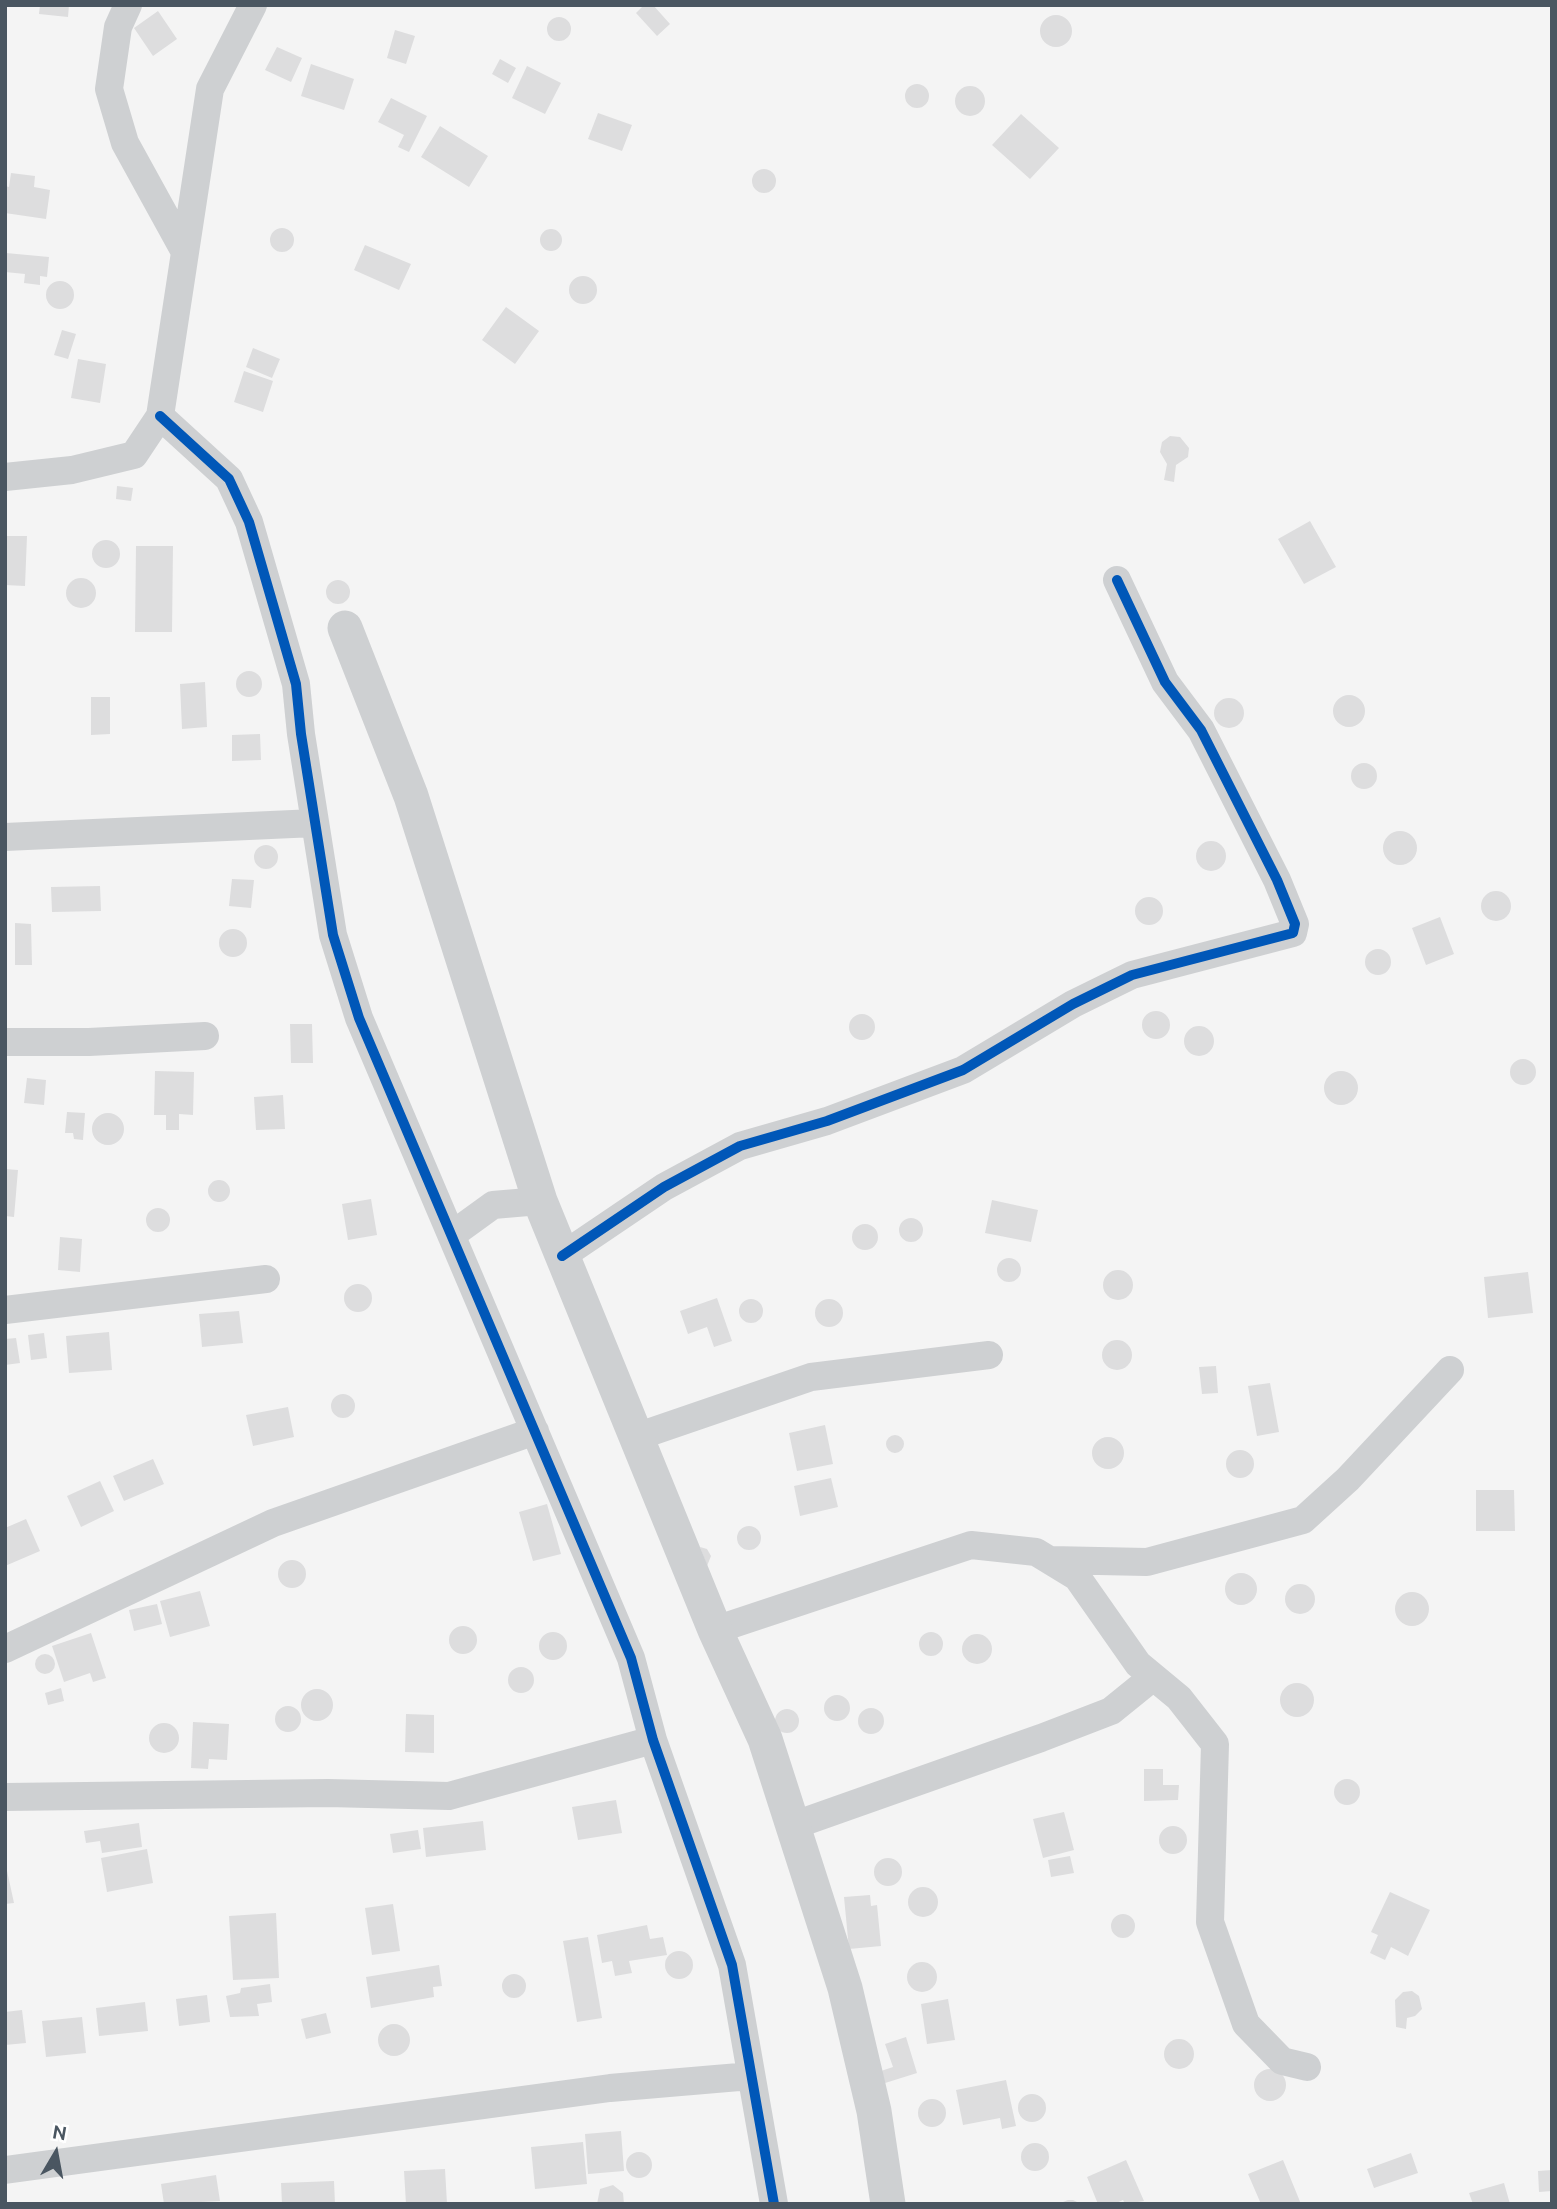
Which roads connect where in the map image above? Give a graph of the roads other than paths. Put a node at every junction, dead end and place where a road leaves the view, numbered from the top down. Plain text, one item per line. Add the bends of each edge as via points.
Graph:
1 (128, 5) edge
2 (253, 5) edge
3 (185, 252) junction
4 (160, 415) junction
5 (5, 477) edge
6 (1117, 580) dead end
7 (345, 628) dead end
8 (315, 823) junction
9 (5, 837) edge
10 (205, 1036) dead end
11 (5, 1042) edge
12 (540, 1201) junction
13 (453, 1234) junction
14 (562, 1256) junction
15 (266, 1279) dead end
16 (5, 1310) edge
17 (989, 1355) dead end
18 (1450, 1370) dead end
19 (535, 1431) junction
20 (636, 1437) junction
21 (1050, 1560) junction
22 (715, 1630) junction
23 (5, 1649) edge
24 (1153, 1677) junction
25 (653, 1740) junction
26 (5, 1797) edge
27 (792, 1826) junction
28 (1307, 2067) dead end
29 (751, 2076) junction
30 (5, 2170) edge
31 (774, 2204) edge
32 (888, 2204) edge

1 - 3 street via 118,27 109,89 125,143
2 - 3 street via 210,89
3 - 4 street
4 - 5 street via 134,455 72,470
4 - 8 street via 229,479 248,522 296,684
6 - 14 street via 1165,682 1201,730 1277,880 1295,924 1293,933 1132,975 1073,1004 963,1070 827,1121 740,1146 664,1187
7 - 12 street via 411,796
8 - 9 street
8 - 13 street via 333,935 359,1018
10 - 11 street
12 - 13 street via 493,1205
12 - 14 street
13 - 19 street
14 - 20 street
15 - 16 street
17 - 20 street via 811,1377
18 - 21 street via 1303,1520 1147,1562
19 - 23 street via 273,1522
19 - 25 street via 631,1658
20 - 22 street
21 - 22 street via 1036,1552 971,1545
21 - 24 street via 1077,1577 1138,1664
22 - 27 street via 765,1739
24 - 27 street via 1111,1711
24 - 28 street via 1179,1698 1215,1744 1210,1923 1246,2024 1282,2061
25 - 26 street via 449,1796
25 - 29 street via 732,1965
27 - 32 street via 845,1988 874,2111
29 - 30 street via 610,2088
29 - 31 street

